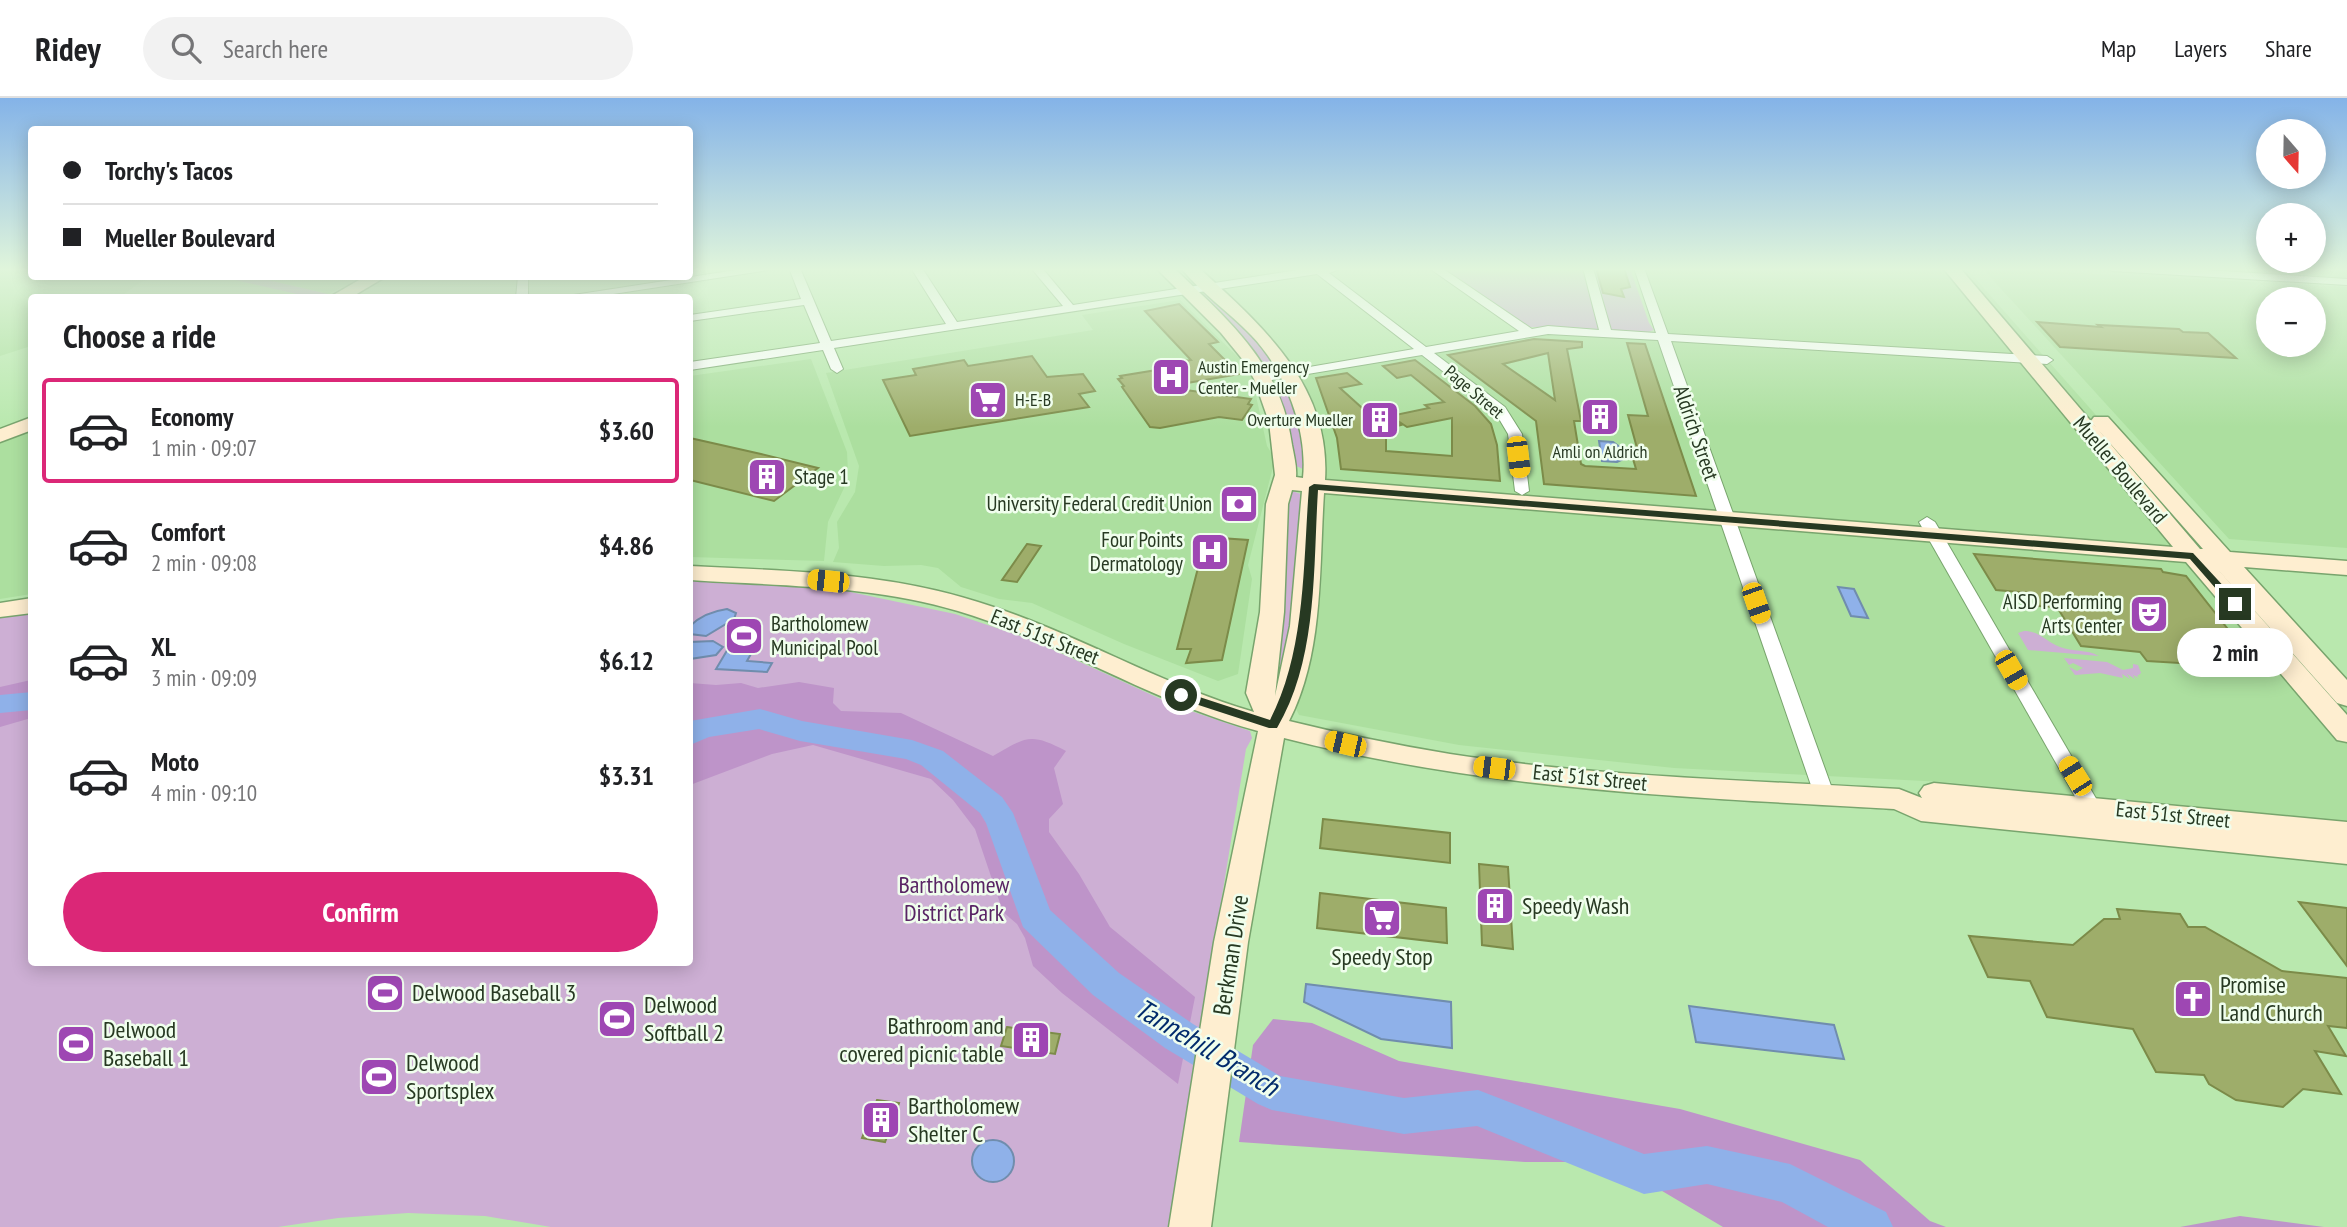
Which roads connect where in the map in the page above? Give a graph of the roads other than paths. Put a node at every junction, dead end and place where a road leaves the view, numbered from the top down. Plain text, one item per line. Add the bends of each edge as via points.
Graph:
1 (816, 321) edge
2 (950, 321) edge
3 (995, 321) edge
4 (1217, 321) edge
5 (1245, 321) edge
6 (1384, 321) edge
7 (1511, 321) edge
8 (1603, 321) edge
9 (1658, 321) edge
10 (1994, 321) edge
11 (2012, 321) edge
12 (954, 327) junction
13 (1528, 332) junction
14 (1606, 333) junction
15 (1663, 336) junction
16 (827, 346) junction
17 (1422, 350) junction
18 (2025, 359) junction
19 (2047, 360) junction
20 (693, 366) edge
21 (837, 369) dead end
22 (1288, 374) junction
23 (1263, 379) junction
24 (28, 425) edge
25 (0, 436) edge
26 (1285, 479) junction
27 (1314, 482) junction
28 (1522, 491) junction
29 (1724, 513) junction
30 (1931, 529) junction
31 (2202, 550) junction
32 (2347, 555) edge
33 (2347, 568) edge
34 (693, 573) edge
35 (28, 606) edge
36 (0, 610) edge
37 (2347, 697) edge
38 (1273, 725) junction
39 (2347, 733) edge
40 (1824, 794) junction
41 (1899, 799) junction
42 (2091, 807) junction
43 (2347, 833) edge
44 (2203, 838) joint
45 (2347, 853) edge
46 (1219, 1031) joint
47 (1208, 1104) joint
48 (1190, 1227) edge

1 - 16 street
2 - 12 street
3 - 12 street
4 - 23 street
5 - 22 street, Berkman Drive
6 - 17 street, Page Street
7 - 13 street
8 - 14 street
9 - 15 street, Aldrich Street
10 - 18 street, Mueller Boulevard
11 - 19 street, Mueller Boulevard
12 - 16 street
13 - 14 street
13 - 17 street
14 - 15 street
15 - 18 street
15 - 29 street, Aldrich Street
16 - 20 street
16 - 21 street
17 - 22 street
17 - 28 street, Page Street via 1507,418 1516,434
18 - 19 street
18 - 31 street, Mueller Boulevard
19 - 31 street, Mueller Boulevard
22 - 23 street
22 - 27 street, Berkman Drive via 1311,429
23 - 26 street via 1279,422
24 - 25 street
26 - 27 street
26 - 38 street via 1277,504 1272,611 1260,693
27 - 28 street
27 - 29 street
27 - 38 street, Berkman Drive via 1303,626 1288,696
28 - 29 street
29 - 30 street
29 - 40 street, Aldrich Street
30 - 31 street
30 - 42 street
31 - 32 street
31 - 33 street
31 - 37 street, Mueller Boulevard
31 - 39 street, Mueller Boulevard
34 - 38 street, East 51st Street via 845,583 963,605 1032,628 1195,701
35 - 36 street
38 - 40 street, East 51st Street via 1366,749 1452,762 1658,786
38 - 46 street, Berkman Drive via 1231,942
40 - 41 street, East 51st Street
41 - 42 street, East 51st Street via 1909,791
41 - 44 street via 1921,810
42 - 43 street, East 51st Street
44 - 45 street, East 51st Street
46 - 47 street, Berkman Drive
47 - 48 street, Berkman Drive

